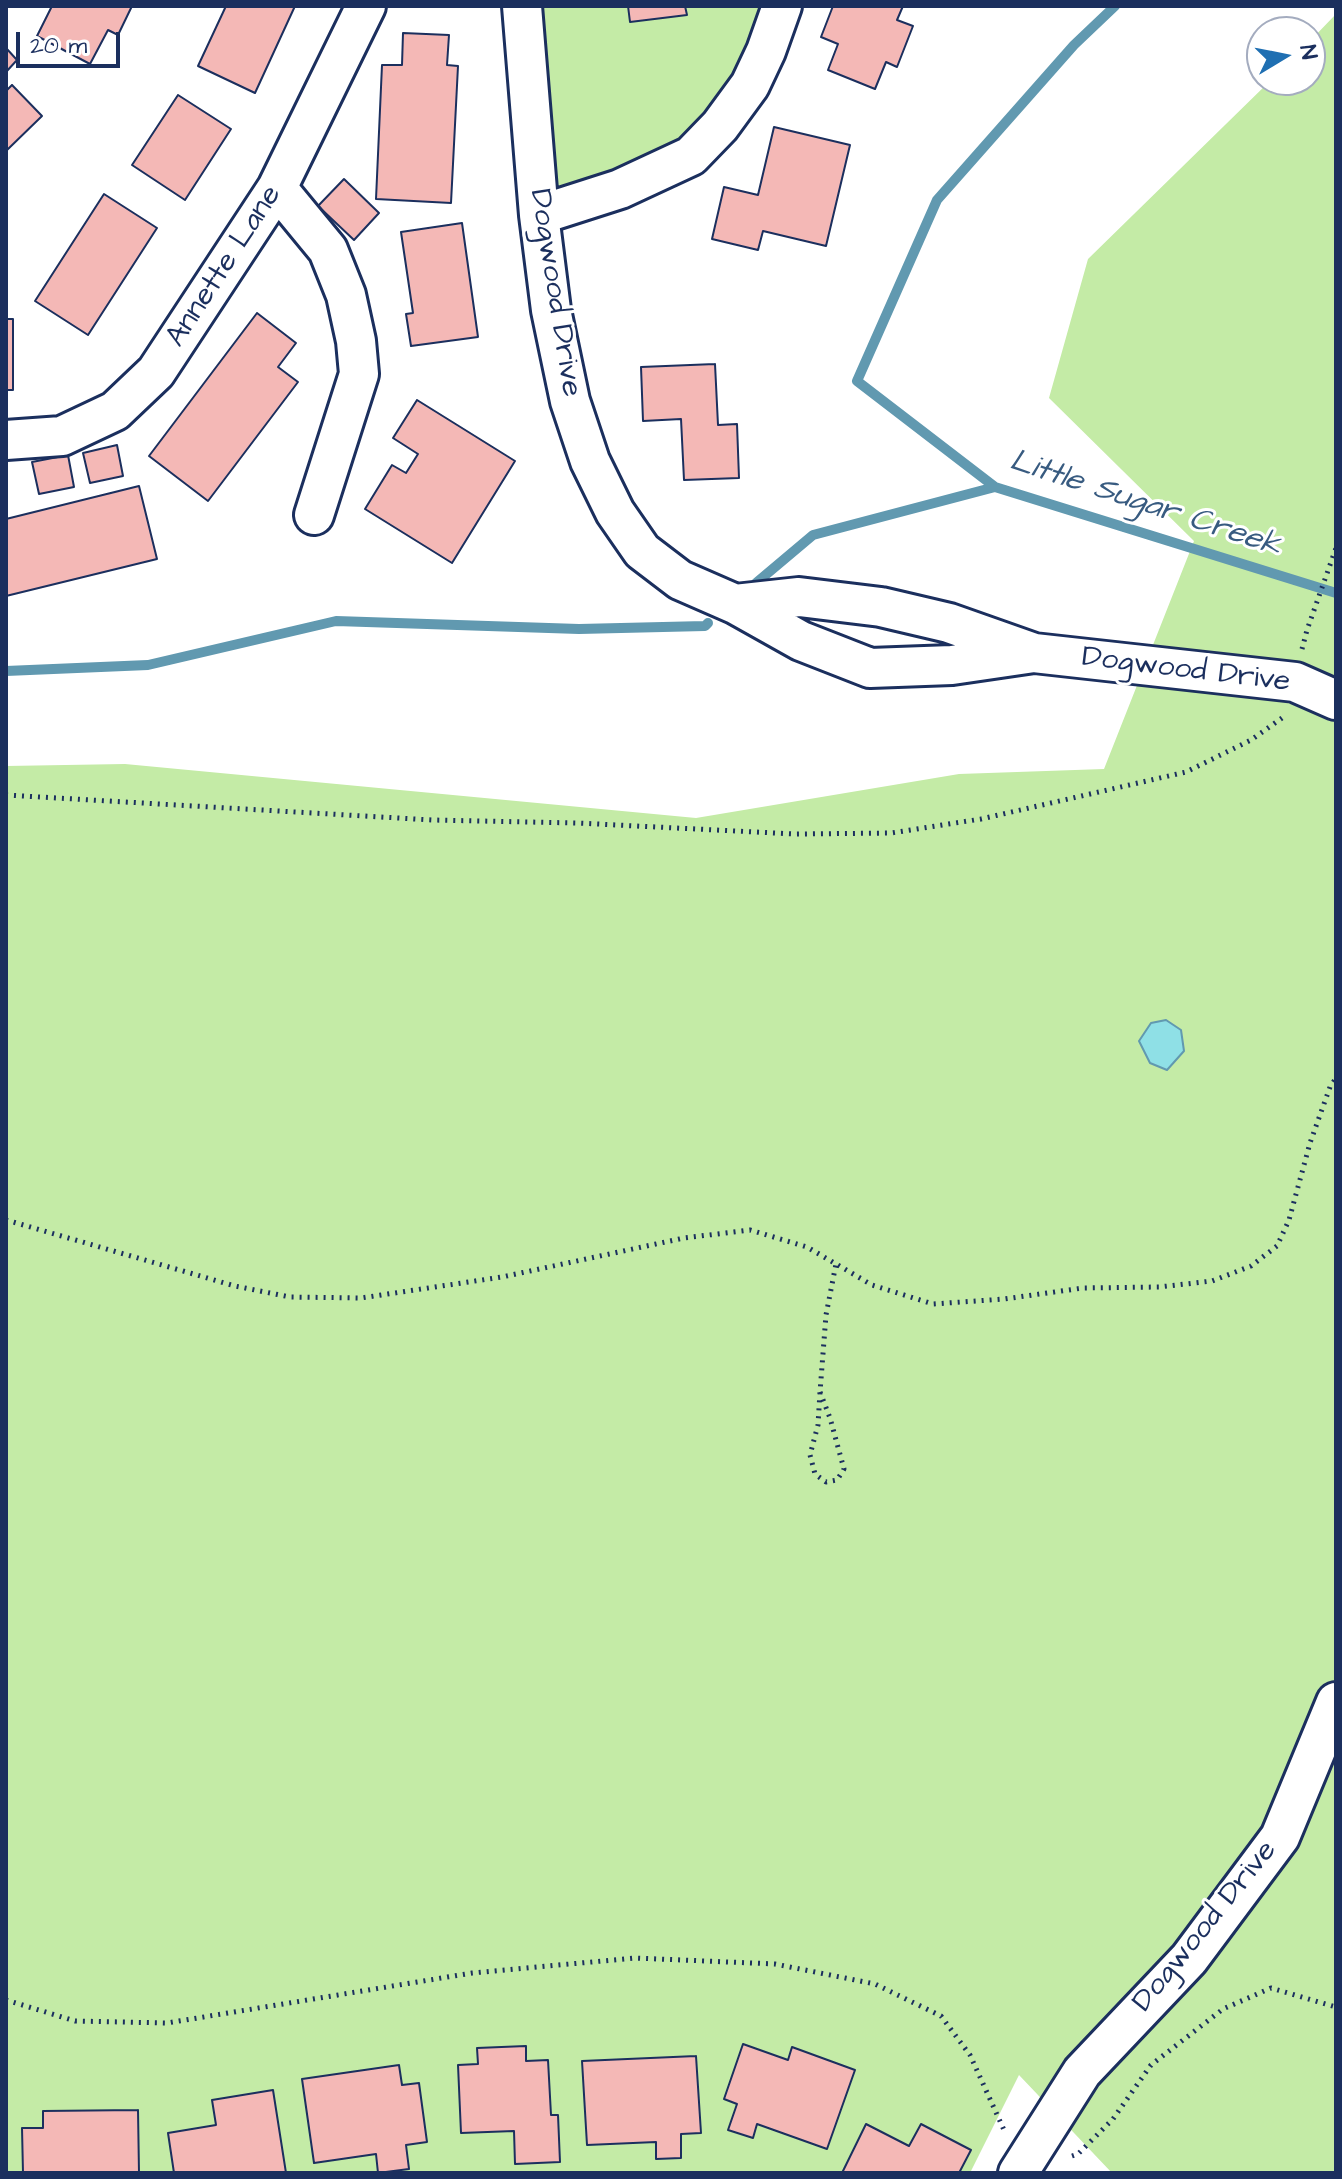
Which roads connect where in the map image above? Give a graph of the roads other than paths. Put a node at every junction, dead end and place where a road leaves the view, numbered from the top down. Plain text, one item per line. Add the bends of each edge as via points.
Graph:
1 (366, 6) edge
2 (522, 6) edge
3 (782, 6) edge
4 (277, 188) junction
5 (539, 215) junction
6 (6, 440) edge
7 (314, 515) dead end
8 (735, 604) junction
9 (1034, 653) junction
10 (1336, 700) edge
11 (1336, 1702) edge
12 (1021, 2169) edge

1 - 4 street, Annette Lane
2 - 5 street, Dogwood Drive
3 - 5 street via 750,85 691,156 620,189
4 - 6 street, Annette Lane via 156,372 115,411 62,436
4 - 7 street via 328,250 356,341 359,374
5 - 8 street, Dogwood Drive via 570,401 590,461 615,512 642,551 680,580
8 - 9 street, Dogwood Drive via 799,597 881,607 949,623
8 - 9 street, Dogwood Drive via 801,641 870,668 952,665
9 - 10 street, Dogwood Drive via 1295,682
11 - 12 street, Dogwood Drive via 1280,1837 1189,1959 1082,2072

